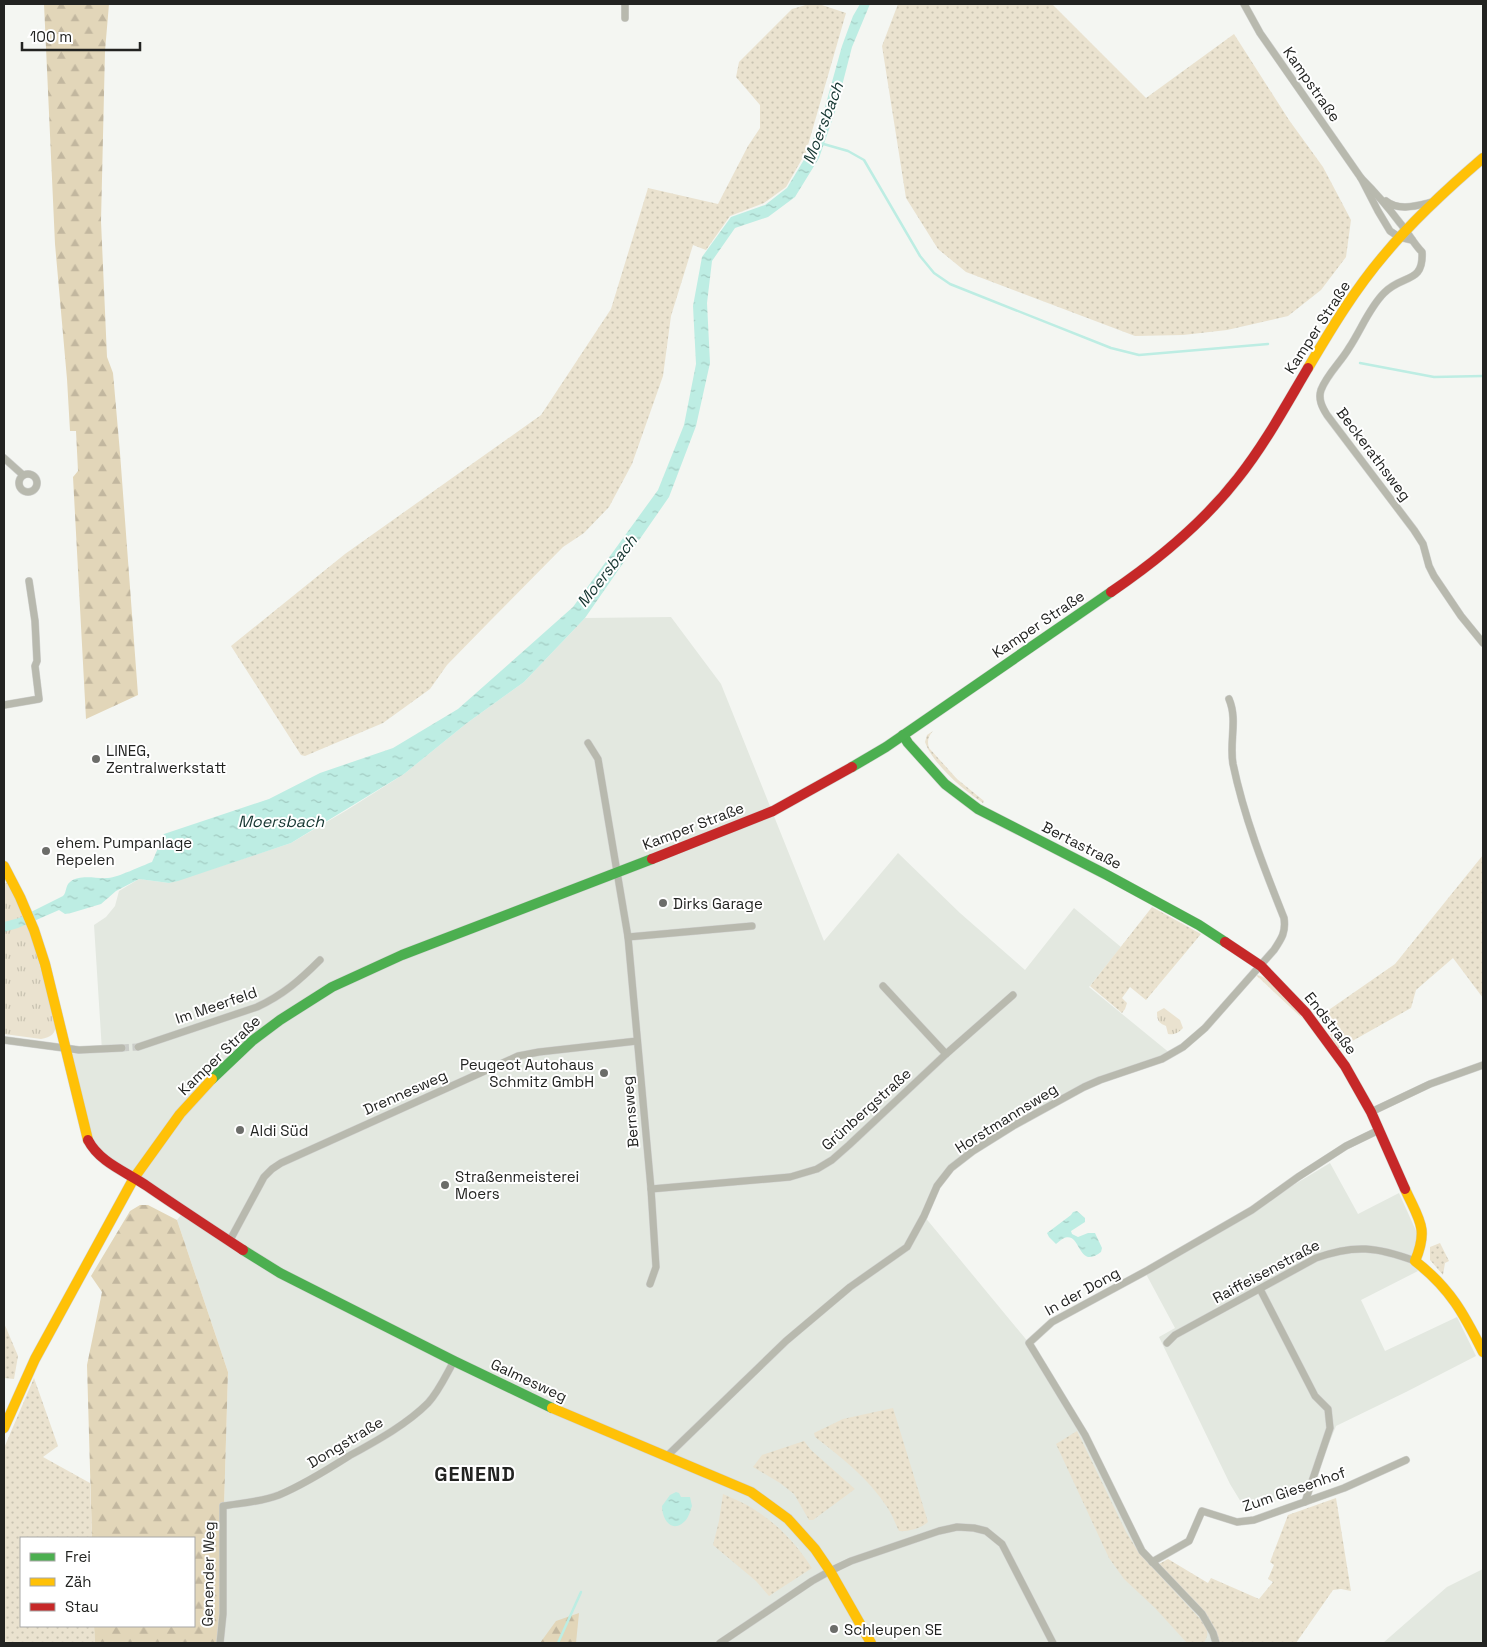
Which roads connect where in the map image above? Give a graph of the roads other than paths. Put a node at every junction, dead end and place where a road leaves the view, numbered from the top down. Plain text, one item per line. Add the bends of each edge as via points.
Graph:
1 (625, 4) edge
2 (1244, 4) edge
3 (625, 18) dead end
4 (1483, 158) edge
5 (1361, 178) junction
6 (1376, 193) junction
7 (1434, 201) junction
8 (1402, 233) junction
9 (4, 458) edge
10 (23, 475) dead end
11 (29, 581) dead end
12 (1483, 643) edge
13 (1229, 699) dead end
14 (4, 705) edge
15 (903, 735) junction
16 (588, 743) dead end
17 (4, 866) edge
18 (618, 871) junction
19 (752, 926) dead end
20 (628, 937) junction
21 (320, 960) dead end
22 (1261, 966) junction
23 (883, 986) dead end
24 (1013, 994) dead end
25 (4, 1040) edge
26 (637, 1040) junction
27 (66, 1047) junction
28 (138, 1047) tunnel mouth
29 (122, 1048) tunnel mouth
30 (946, 1054) junction
31 (1483, 1065) edge
32 (1371, 1112) junction
33 (1378, 1130) junction
34 (134, 1178) junction
35 (651, 1189) junction
36 (229, 1242) junction
37 (1415, 1261) junction
38 (650, 1284) dead end
39 (1260, 1289) junction
40 (1167, 1343) dead end
41 (1483, 1352) edge
42 (454, 1361) junction
43 (4, 1428) edge
44 (667, 1456) junction
45 (1406, 1460) dead end
46 (1305, 1502) junction
47 (223, 1506) joint
48 (1152, 1562) junction
49 (830, 1571) junction
50 (220, 1643) edge
51 (720, 1643) edge
52 (871, 1643) edge
53 (1053, 1643) edge
54 (1216, 1643) edge

1 - 3 street
2 - 5 street, Kampstraße via 1260,33
4 - 7 street, Kamper Straße
5 - 6 street, Kampstraße
5 - 8 street, Kampstraße via 1390,231
6 - 7 street, Kampstraße via 1396,207
6 - 8 street, Kampstraße
7 - 8 street, Kamper Straße
8 - 12 street, Beckerathsweg via 1422,252 1421,268 1412,277 1392,286 1380,298 1322,390 1321,405 1414,530 1438,582
8 - 15 street, Kamper Straße via 1342,313 1239,477 1210,511 1143,570
9 - 10 street
11 - 14 street via 35,621 39,699
13 - 22 street via 1234,716 1233,762 1238,786 1254,842 1284,918 1285,929 1279,943
15 - 18 street, Kamper Straße via 833,779 773,811
15 - 22 street, Bertastraße via 945,784 978,809 1199,925
16 - 18 street, Bernsweg via 598,759
17 - 27 street via 32,928 51,985
18 - 20 street, Bernsweg
18 - 34 street, Kamper Straße via 402,955 349,978 296,1008 252,1041 202,1088
19 - 20 street
20 - 26 street, Bernsweg
21 - 28 street, Im Meerfeld via 286,991 264,1004
22 - 32 street, Endstraße via 1324,1036
22 - 44 street, Horstmannsweg via 1183,1048 1162,1059 1084,1087 1013,1126 951,1168 937,1186 907,1247 850,1287 786,1341
23 - 30 street
24 - 30 street, Grünbergstraße
25 - 27 street
26 - 35 street, Bernsweg
26 - 36 street, Drennesweg via 518,1056 281,1163 264,1177
27 - 29 street via 79,1050
27 - 34 street via 89,1143 106,1161
30 - 35 street, Grünbergstraße via 832,1160 812,1171 790,1177
31 - 32 street via 1430,1084
32 - 33 street, Endstraße
33 - 37 street, Endstraße via 1422,1226 1422,1244
33 - 48 street, In der Dong via 1298,1176 1244,1214 1052,1322 1029,1342 1084,1434 1142,1551
34 - 36 street, Galmesweg
34 - 43 street, Kamper Straße via 35,1359
35 - 38 street, Bernsweg via 656,1267
36 - 42 street, Galmesweg via 280,1273
37 - 39 street, Raiffeisenstraße via 1374,1249 1336,1250
37 - 41 street via 1447,1288
39 - 40 street, Raiffeisenstraße via 1175,1335
39 - 46 street via 1315,1396 1328,1409 1330,1428
42 - 44 street, Galmesweg via 586,1423
42 - 47 street, Dongstraße via 429,1402 381,1438 278,1495
44 - 49 street, Galmesweg via 765,1501 788,1518
45 - 46 street, Zum Giesenhof
46 - 48 street, Zum Giesenhof via 1254,1520 1237,1522 1202,1511 1189,1541
47 - 50 street, Genender Weg
48 - 54 street, In der Dong via 1202,1614
49 - 51 street
49 - 52 street, Galmesweg
49 - 53 street via 939,1531 957,1527 986,1531 1002,1544

